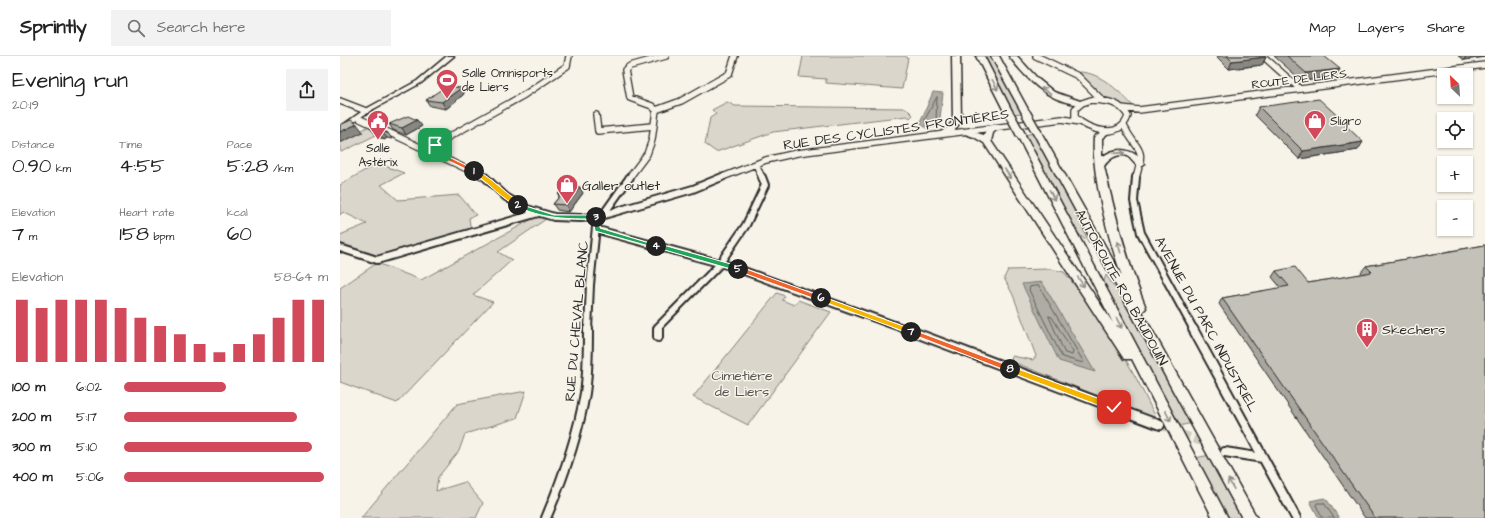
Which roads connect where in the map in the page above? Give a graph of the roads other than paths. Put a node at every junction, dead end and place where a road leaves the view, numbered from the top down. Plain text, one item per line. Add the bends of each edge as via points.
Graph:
1 (451, 56) edge
2 (569, 56) edge
3 (666, 56) edge
4 (734, 56) edge
5 (956, 56) edge
6 (980, 56) edge
7 (995, 56) edge
8 (1013, 56) edge
9 (1036, 56) edge
10 (1263, 56) edge
11 (1485, 65) edge
12 (1300, 89) junction
13 (1093, 92) junction
14 (340, 101) edge
15 (1103, 101) junction
16 (1085, 102) junction
17 (1122, 108) junction
18 (656, 110) junction
19 (1140, 110) junction
20 (366, 111) junction
21 (1074, 112) junction
22 (596, 115) dead end
23 (358, 118) junction
24 (1128, 118) junction
25 (1062, 119) junction
26 (957, 120) junction
27 (1080, 122) junction
28 (652, 126) junction
29 (1124, 126) junction
30 (994, 128) junction
31 (340, 130) edge
32 (974, 130) junction
33 (1109, 131) junction
34 (963, 132) junction
35 (942, 134) junction
36 (1130, 137) junction
37 (987, 141) junction
38 (428, 149) junction
39 (756, 164) junction
40 (1140, 164) junction
41 (1099, 168) junction
42 (538, 213) junction
43 (600, 216) junction
44 (598, 230) junction
45 (340, 248) edge
46 (720, 263) junction
47 (1143, 324) junction
48 (658, 337) dead end
49 (1150, 382) junction
50 (1160, 425) tunnel mouth
51 (1225, 452) tunnel mouth
52 (1263, 458) junction
53 (546, 518) edge
54 (1221, 518) edge
55 (1250, 518) edge
56 (1296, 518) edge

1 - 20 main road via 419,82
2 - 38 street via 567,66 530,91
3 - 18 street via 630,66 625,70 630,98
4 - 18 street via 729,74 724,78 681,101
5 - 26 highway
6 -> 49 highway, AUTOROUTE ROI BAUDOUIN, bridge
7 - 47 highway, AUTOROUTE ROI BAUDOUIN, bridge
16 -> 8 highway via 1065,101 1052,95 1038,86
9 - 13 street via 1084,81
10 - 12 street
11 - 12 street, ROUTE DE LIERS
12 - 19 street, ROUTE DE LIERS
13 - 15 street
13 - 16 street
14 - 20 street
15 - 16 street
15 - 17 street, ROUTE DE LIERS
16 - 21 street, RUE DES CYCLISTES FRONTIÈRES via 1076,107
17 - 19 street, ROUTE DE LIERS
17 - 24 street
18 - 28 street
19 - 24 street, ROUTE DE LIERS
20 - 23 main road
21 - 25 street, RUE DES CYCLISTES FRONTIÈRES
21 - 27 street
22 - 28 street via 598,132
23 - 31 main road
23 - 38 street
24 - 29 street
25 - 27 street, RUE DES CYCLISTES FRONTIÈRES
25 - 30 street, RUE DES CYCLISTES FRONTIÈRES
26 - 32 highway via 963,127
26 - 35 highway via 951,129
27 - 33 street, RUE DES CYCLISTES FRONTIÈRES via 1092,128
28 - 43 street via 652,140 647,154
29 - 33 street
29 - 36 street, AVENUE DU PARC INDUSTRIEL
30 - 32 street, RUE DES CYCLISTES FRONTIÈRES
30 - 37 highway via 988,134
32 - 34 street, RUE DES CYCLISTES FRONTIÈRES
33 - 36 street
33 - 41 highway via 1097,138
34 - 35 street, RUE DES CYCLISTES FRONTIÈRES
34 - 37 highway via 977,135
35 - 39 street, RUE DES CYCLISTES FRONTIÈRES via 797,153
36 - 40 street, AVENUE DU PARC INDUSTRIEL via 1141,153
37 -> 49 highway via 1133,362
38 - 42 street via 483,176 506,197
39 - 43 street, RUE DES CYCLISTES FRONTIÈRES via 693,189
39 - 46 street via 765,185 746,225
41 -> 40 highway via 1106,157 1118,153 1132,155
40 - 52 street, AVENUE DU PARC INDUSTRIEL via 1135,182 1134,215 1141,233
47 -> 41 highway via 1141,310 1124,267
42 - 43 street, RUE DES CYCLISTES FRONTIÈRES via 560,217
42 - 45 street via 377,260
43 - 44 street, RUE DU CHEVAL BLANC
44 - 46 street
44 - 53 street, RUE DU CHEVAL BLANC via 588,294 585,392 576,438
46 - 48 street via 658,327
46 - 50 street via 849,308
55 -> 47 highway, AUTOROUTE ROI BAUDOUIN
49 -> 54 highway, AUTOROUTE ROI BAUDOUIN
51 - 52 street
52 - 56 street, AVENUE DU PARC INDUSTRIEL

